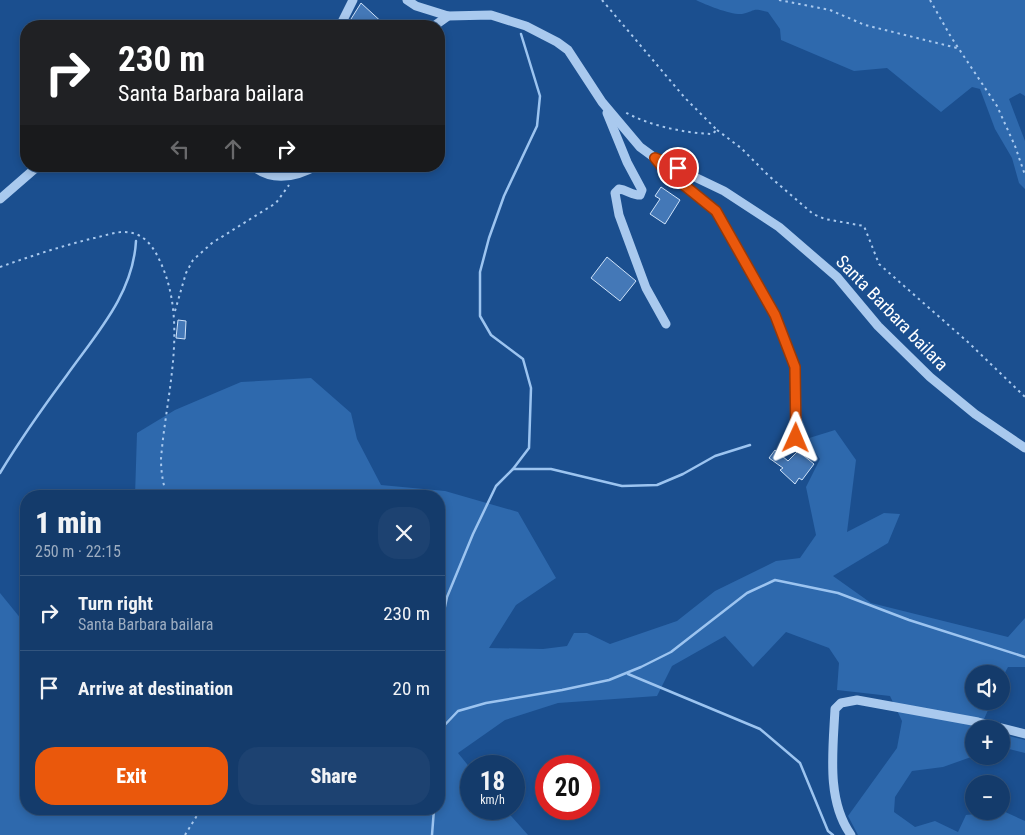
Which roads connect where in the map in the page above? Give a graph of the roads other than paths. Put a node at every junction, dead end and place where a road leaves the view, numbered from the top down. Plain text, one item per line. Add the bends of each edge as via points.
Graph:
1 (353, 0) edge
2 (407, 0) edge
3 (448, 16) junction
4 (342, 20) edge
5 (442, 20) edge
6 (602, 102) junction
7 (655, 158) junction
8 (31, 172) edge
9 (262, 172) edge
10 (301, 172) edge
11 (0, 199) edge
12 (666, 324) dead end
13 (793, 448) dead end
14 (1025, 448) edge
15 (1025, 734) edge
16 (851, 835) edge

1 - 4 street
2 - 3 street, Santa Barbara bailara
3 - 5 street
3 - 6 street, Santa Barbara bailara via 471,14 504,18 557,42 568,50
6 - 7 street, Santa Barbara bailara via 640,147
6 - 12 street via 642,190 640,195 619,190 615,193 616,202 646,288
7 - 13 street via 716,211 775,315 795,367 797,428
7 - 14 street, Santa Barbara bailara via 724,191 779,227 837,276 878,326 930,377 975,414
8 - 11 street
9 - 10 street via 291,176
15 - 16 street via 857,700 841,703 835,709 833,767 837,808

